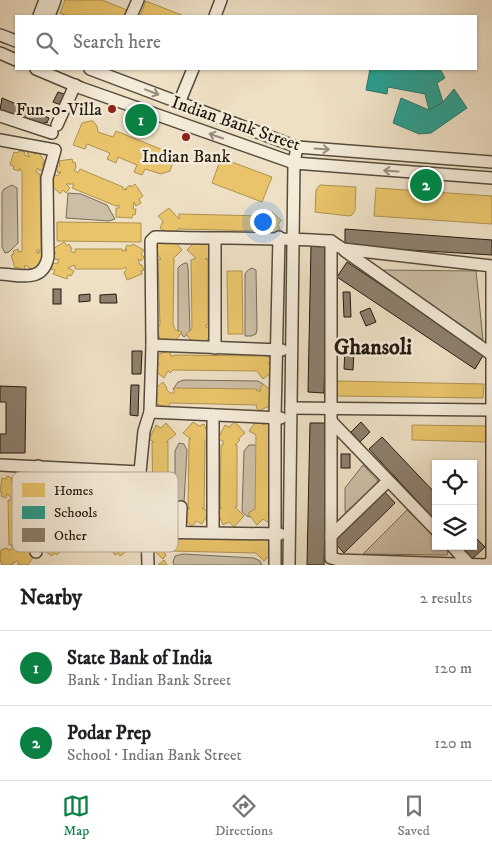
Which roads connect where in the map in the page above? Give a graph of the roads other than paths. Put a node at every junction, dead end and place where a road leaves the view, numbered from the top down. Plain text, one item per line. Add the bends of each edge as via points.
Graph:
1 (45, 0) edge
2 (55, 0) edge
3 (138, 0) edge
4 (145, 0) edge
5 (221, 0) edge
6 (39, 15) edge
7 (49, 15) edge
8 (132, 15) edge
9 (139, 15) edge
10 (215, 15) edge
11 (0, 35) edge
12 (15, 42) edge
13 (0, 53) edge
14 (15, 60) edge
15 (38, 70) edge
16 (96, 70) edge
17 (193, 70) edge
18 (114, 73) edge
19 (75, 85) junction
20 (179, 103) junction
21 (0, 116) edge
22 (0, 140) edge
23 (297, 147) junction
24 (492, 162) edge
25 (294, 163) junction
26 (492, 178) edge
27 (279, 237) junction
28 (293, 238) junction
29 (215, 239) junction
30 (330, 241) junction
31 (343, 249) junction
32 (0, 274) edge
33 (152, 345) junction
34 (215, 348) junction
35 (276, 350) junction
36 (292, 351) junction
37 (491, 354) edge
38 (331, 408) junction
39 (492, 410) edge
40 (150, 412) junction
41 (291, 413) junction
42 (213, 415) junction
43 (275, 417) junction
44 (332, 422) junction
45 (0, 465) edge
46 (38, 466) junction
47 (38, 472) edge
48 (140, 472) joint
49 (388, 481) junction
50 (180, 507) dead end
51 (432, 526) edge
52 (180, 532) joint
53 (213, 532) junction
54 (274, 534) junction
55 (289, 534) junction
56 (331, 536) junction
57 (456, 550) edge
58 (148, 552) edge
59 (331, 561) edge
60 (469, 564) edge
61 (148, 565) edge
62 (275, 565) edge
63 (289, 565) edge

1 - 6 street
2 - 7 street
3 - 8 street
4 - 9 street
5 - 10 street
11 - 12 street
13 - 14 street
15 - 19 street, Indian Bank Street
16 - 18 street, Indian Bank Street
17 - 20 street
18 -> 20 street, Indian Bank Street
19 - 21 street via 55,129
25 -> 19 street, Indian Bank Street
20 - 23 street, Indian Bank Street
22 - 32 street via 55,150 47,178 46,267 41,274
23 -> 24 street, Indian Bank Street
23 - 25 street
26 -> 25 street, Indian Bank Street
25 - 28 street
27 - 28 street
27 - 29 street
27 - 35 street
28 - 30 street
28 - 36 street
29 - 33 street via 160,237 151,241
29 - 34 street
30 - 31 street
30 - 38 street
31 - 37 street
31 - 37 street via 492,266
33 - 34 street
33 - 40 street
34 - 35 street
35 - 36 street
35 - 43 street
36 - 41 street
37 - 39 street
38 - 39 street
38 - 41 street
38 - 44 street
39 - 60 street via 492,559 490,563
40 - 42 street
40 - 48 street
41 - 43 street
41 - 55 street
42 - 43 street
42 - 53 street
43 - 54 street
44 - 49 street
44 - 56 street
45 - 46 street
46 - 47 street
46 - 48 street
49 - 51 street
49 - 56 street
50 - 52 street
52 - 53 street
53 - 54 street
54 - 55 street
54 - 62 street
55 - 63 street
56 - 59 street
57 - 60 street
58 - 61 street
59 - 60 street

